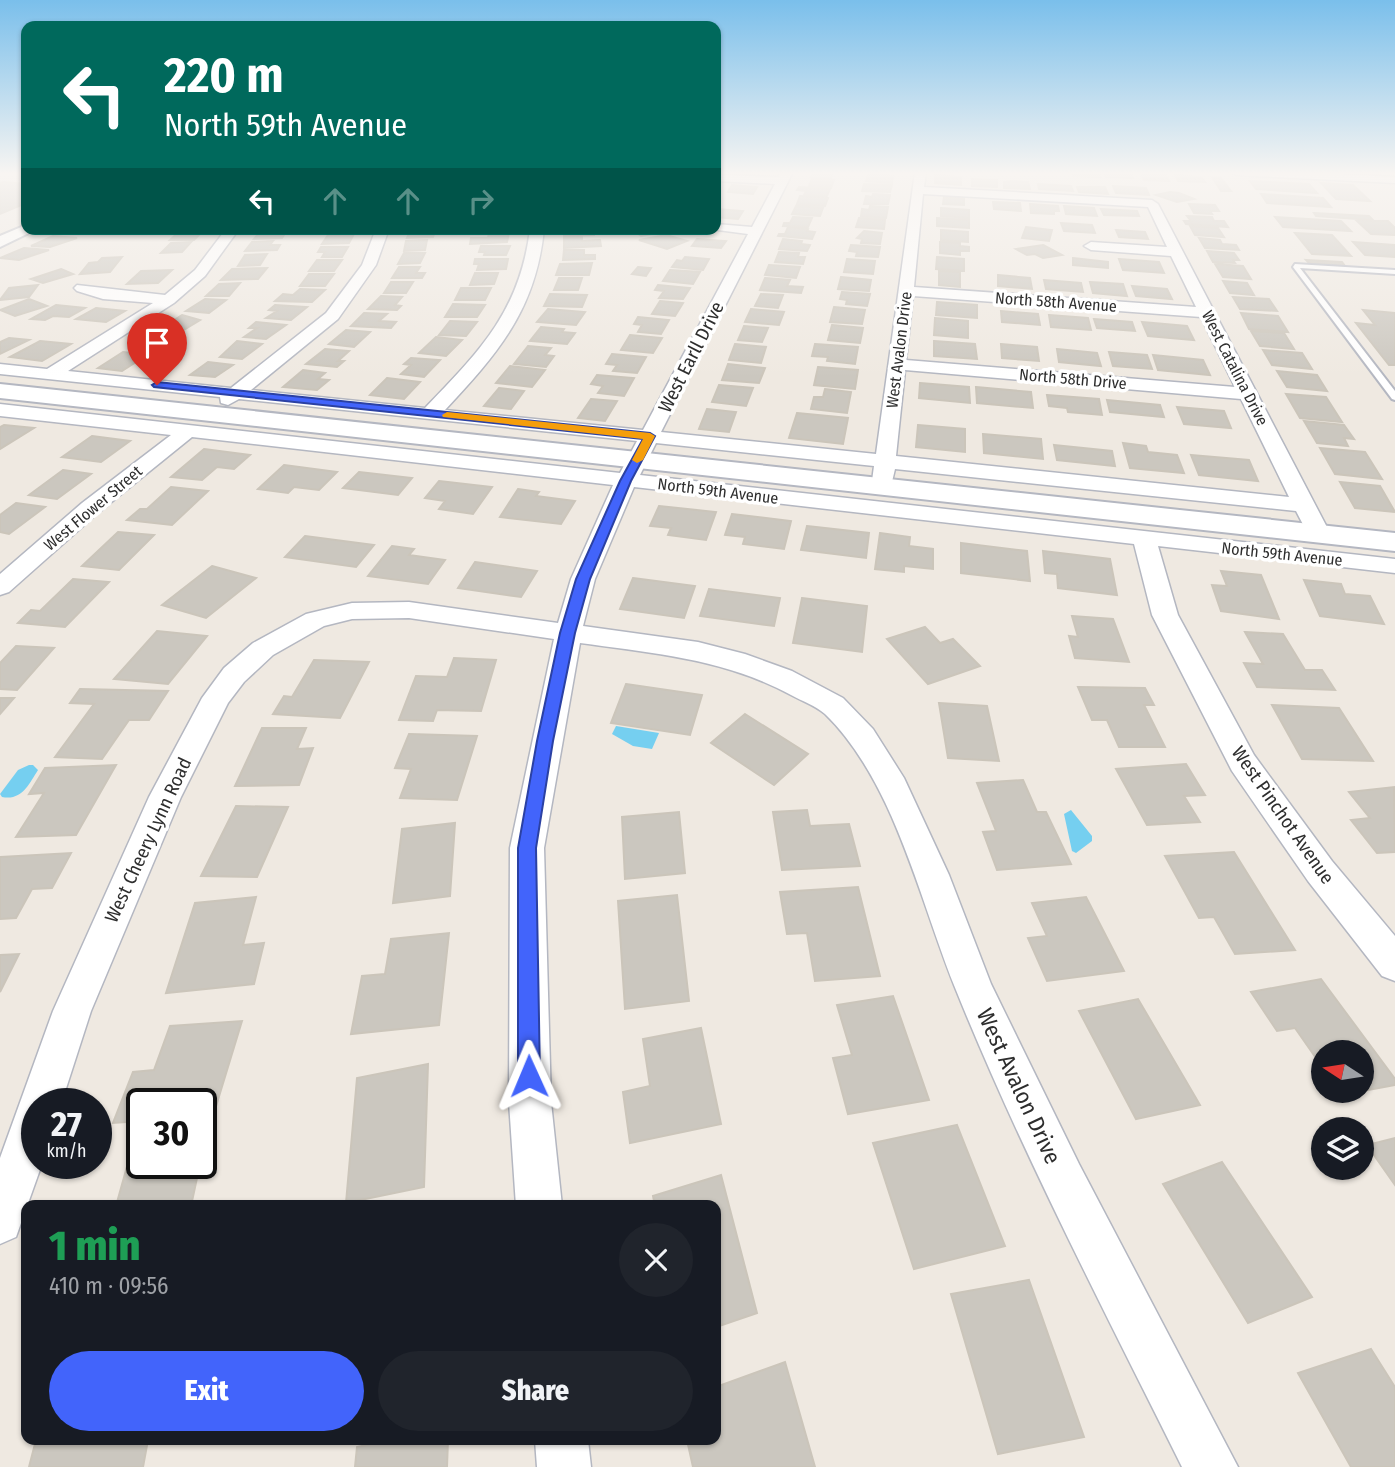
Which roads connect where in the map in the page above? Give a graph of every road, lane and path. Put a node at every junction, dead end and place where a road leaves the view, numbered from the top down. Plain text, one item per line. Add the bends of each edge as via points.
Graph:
1 (224, 240) edge
2 (379, 240) edge
3 (537, 240) edge
4 (750, 240) edge
5 (912, 240) edge
6 (1170, 240) edge
7 (1091, 246) dead end
8 (1176, 252) junction
9 (1395, 272) edge
10 (82, 288) dead end
11 (906, 291) junction
12 (169, 300) junction
13 (1207, 313) junction
14 (897, 364) junction
15 (0, 369) edge
16 (51, 374) junction
17 (236, 393) junction
18 (1248, 394) junction
19 (1395, 397) edge
20 (5, 400) edge
21 (431, 413) junction
22 (210, 414) junction
23 (187, 432) junction
24 (638, 459) junction
25 (884, 474) junction
26 (1304, 505) junction
27 (1318, 533) junction
28 (1144, 539) junction
29 (1395, 542) edge
30 (1395, 566) edge
31 (0, 587) edge
32 (568, 633) junction
33 (1395, 964) edge
34 (46, 1088) edge
35 (21, 1161) edge
36 (538, 1200) edge
37 (0, 1221) edge
38 (562, 1445) edge
39 (564, 1467) edge
40 (1211, 1467) edge

1 - 12 street via 200,273
2 - 17 street via 369,265 332,316
3 - 21 street via 536,258 520,304 475,368
4 - 24 street, West Earll Drive
5 - 11 street, West Avalon Drive
6 - 8 street, West Catalina Drive
7 - 8 street
8 - 13 street, West Catalina Drive
9 - 19 lane via 1295,266
10 - 12 street
11 - 13 street, North 58th Avenue
11 - 14 street, West Avalon Drive
12 - 16 street
13 - 18 street, West Catalina Drive
14 - 18 street, North 58th Drive
14 - 25 street, West Avalon Drive
15 - 16 street, North 59th Avenue
16 - 17 street, North 59th Avenue
17 - 21 street, North 59th Avenue
17 - 22 street
18 - 26 street, West Catalina Drive
20 - 22 main road, North 59th Avenue
20 - 23 street, North 59th Avenue
21 - 24 street, North 59th Avenue
22 - 24 main road, North 59th Avenue
23 - 24 street, North 59th Avenue
23 - 31 street, West Flower Street
24 - 25 main road, North 59th Avenue
24 - 28 street, North 59th Avenue
24 - 32 street, West Earll Drive via 583,579
25 - 26 street, North 59th Avenue
25 - 27 main road, North 59th Avenue
26 - 27 street, West Catalina Drive
27 - 29 main road, North 59th Avenue
28 - 30 street, North 59th Avenue
28 - 33 street, West Pinchot Avenue via 1165,615 1243,763 1320,871
32 - 34 street, West Cheery Lynn Road via 409,610 307,612 263,649 216,698 165,797 72,1011
32 - 36 street, West Earll Drive via 527,848 530,1102
32 - 40 street, West Avalon Drive via 698,651 846,699 932,875 974,989 1052,1156
35 - 37 street
38 - 39 street

